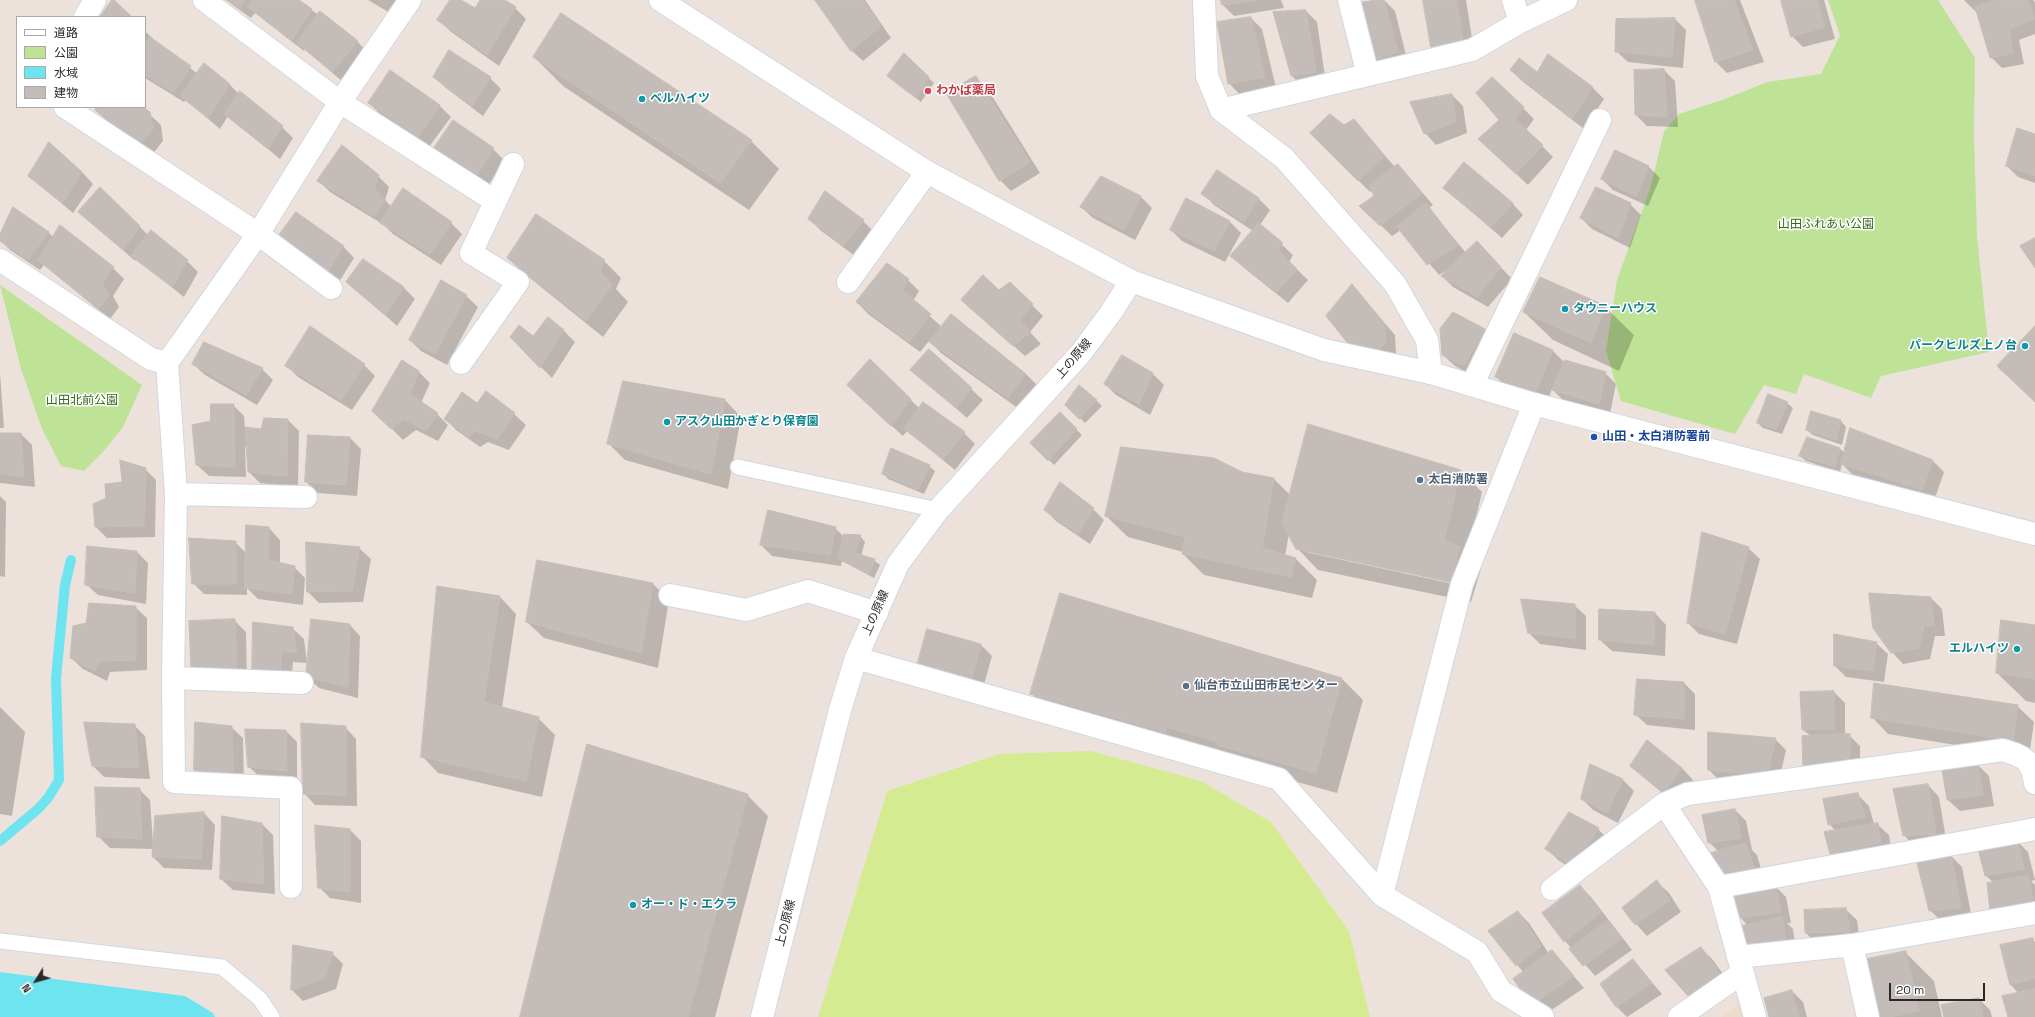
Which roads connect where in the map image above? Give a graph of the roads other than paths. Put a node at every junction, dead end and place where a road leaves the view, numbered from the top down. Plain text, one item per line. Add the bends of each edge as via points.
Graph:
1 (95, 0) edge
2 (204, 0) edge
3 (410, 0) edge
4 (660, 0) edge
5 (1204, 0) edge
6 (1349, 0) edge
7 (1514, 0) edge
8 (1566, 0) edge
9 (86, 16) edge
10 (1520, 22) junction
11 (1368, 75) junction
12 (340, 102) junction
13 (67, 108) edge
14 (1221, 110) junction
15 (1600, 120) dead end
16 (513, 164) dead end
17 (927, 172) junction
18 (495, 201) junction
19 (258, 234) junction
20 (0, 260) edge
21 (1131, 281) junction
22 (848, 282) dead end
23 (331, 288) dead end
24 (167, 363) junction
25 (461, 363) dead end
26 (1431, 373) junction
27 (1472, 385) junction
28 (1534, 404) junction
29 (738, 467) dead end
30 (176, 494) junction
31 (306, 497) dead end
32 (938, 510) junction
33 (2035, 534) edge
34 (670, 595) dead end
35 (876, 613) junction
36 (856, 658) junction
37 (173, 678) junction
38 (302, 683) dead end
39 (2035, 783) edge
40 (1664, 804) junction
41 (2035, 829) edge
42 (291, 887) dead end
43 (1719, 887) junction
44 (1552, 889) dead end
45 (1382, 895) junction
46 (2035, 913) edge
47 (0, 941) edge
48 (1852, 945) junction
49 (1740, 965) junction
50 (272, 1017) edge
51 (762, 1017) edge
52 (1543, 1017) edge
53 (1679, 1017) edge
54 (1755, 1017) edge
55 (1868, 1017) edge

1 - 9 street
2 - 12 street
3 - 12 street
4 - 17 street
5 - 14 street via 1207,76
6 - 11 street
7 - 10 street
8 - 10 street
10 - 11 street via 1472,50
11 - 14 street
12 - 18 street
12 - 19 street
13 - 19 street
14 - 26 street via 1284,158 1394,284 1427,340
15 - 27 street
16 - 18 street
17 - 21 street
17 - 22 street
18 - 25 street via 471,253 518,282
19 - 23 street
19 - 24 street
20 - 24 street via 151,359
21 - 26 street via 1324,350
21 - 32 street, 上の原線 via 1112,312 1081,352
24 - 30 street
26 - 27 street
27 - 28 street
28 - 33 street
28 - 45 street via 1462,584
29 - 32 lane
30 - 31 street
30 - 37 street
32 - 35 street, 上の原線 via 898,564
34 - 35 street via 746,610 808,591
35 - 36 street, 上の原線
36 - 45 street via 1279,779
36 - 51 street, 上の原線 via 840,710
37 - 38 street
37 - 42 street via 174,782 291,788
39 - 40 street via 2033,771 2024,757 2003,750 1687,794
40 - 43 street
40 - 44 street
41 - 43 street
43 - 49 street
45 - 52 street via 1477,952 1501,991
46 - 48 street
47 - 50 lane via 222,967 260,999
48 - 49 street
48 - 55 street
49 - 53 street
49 - 54 street

